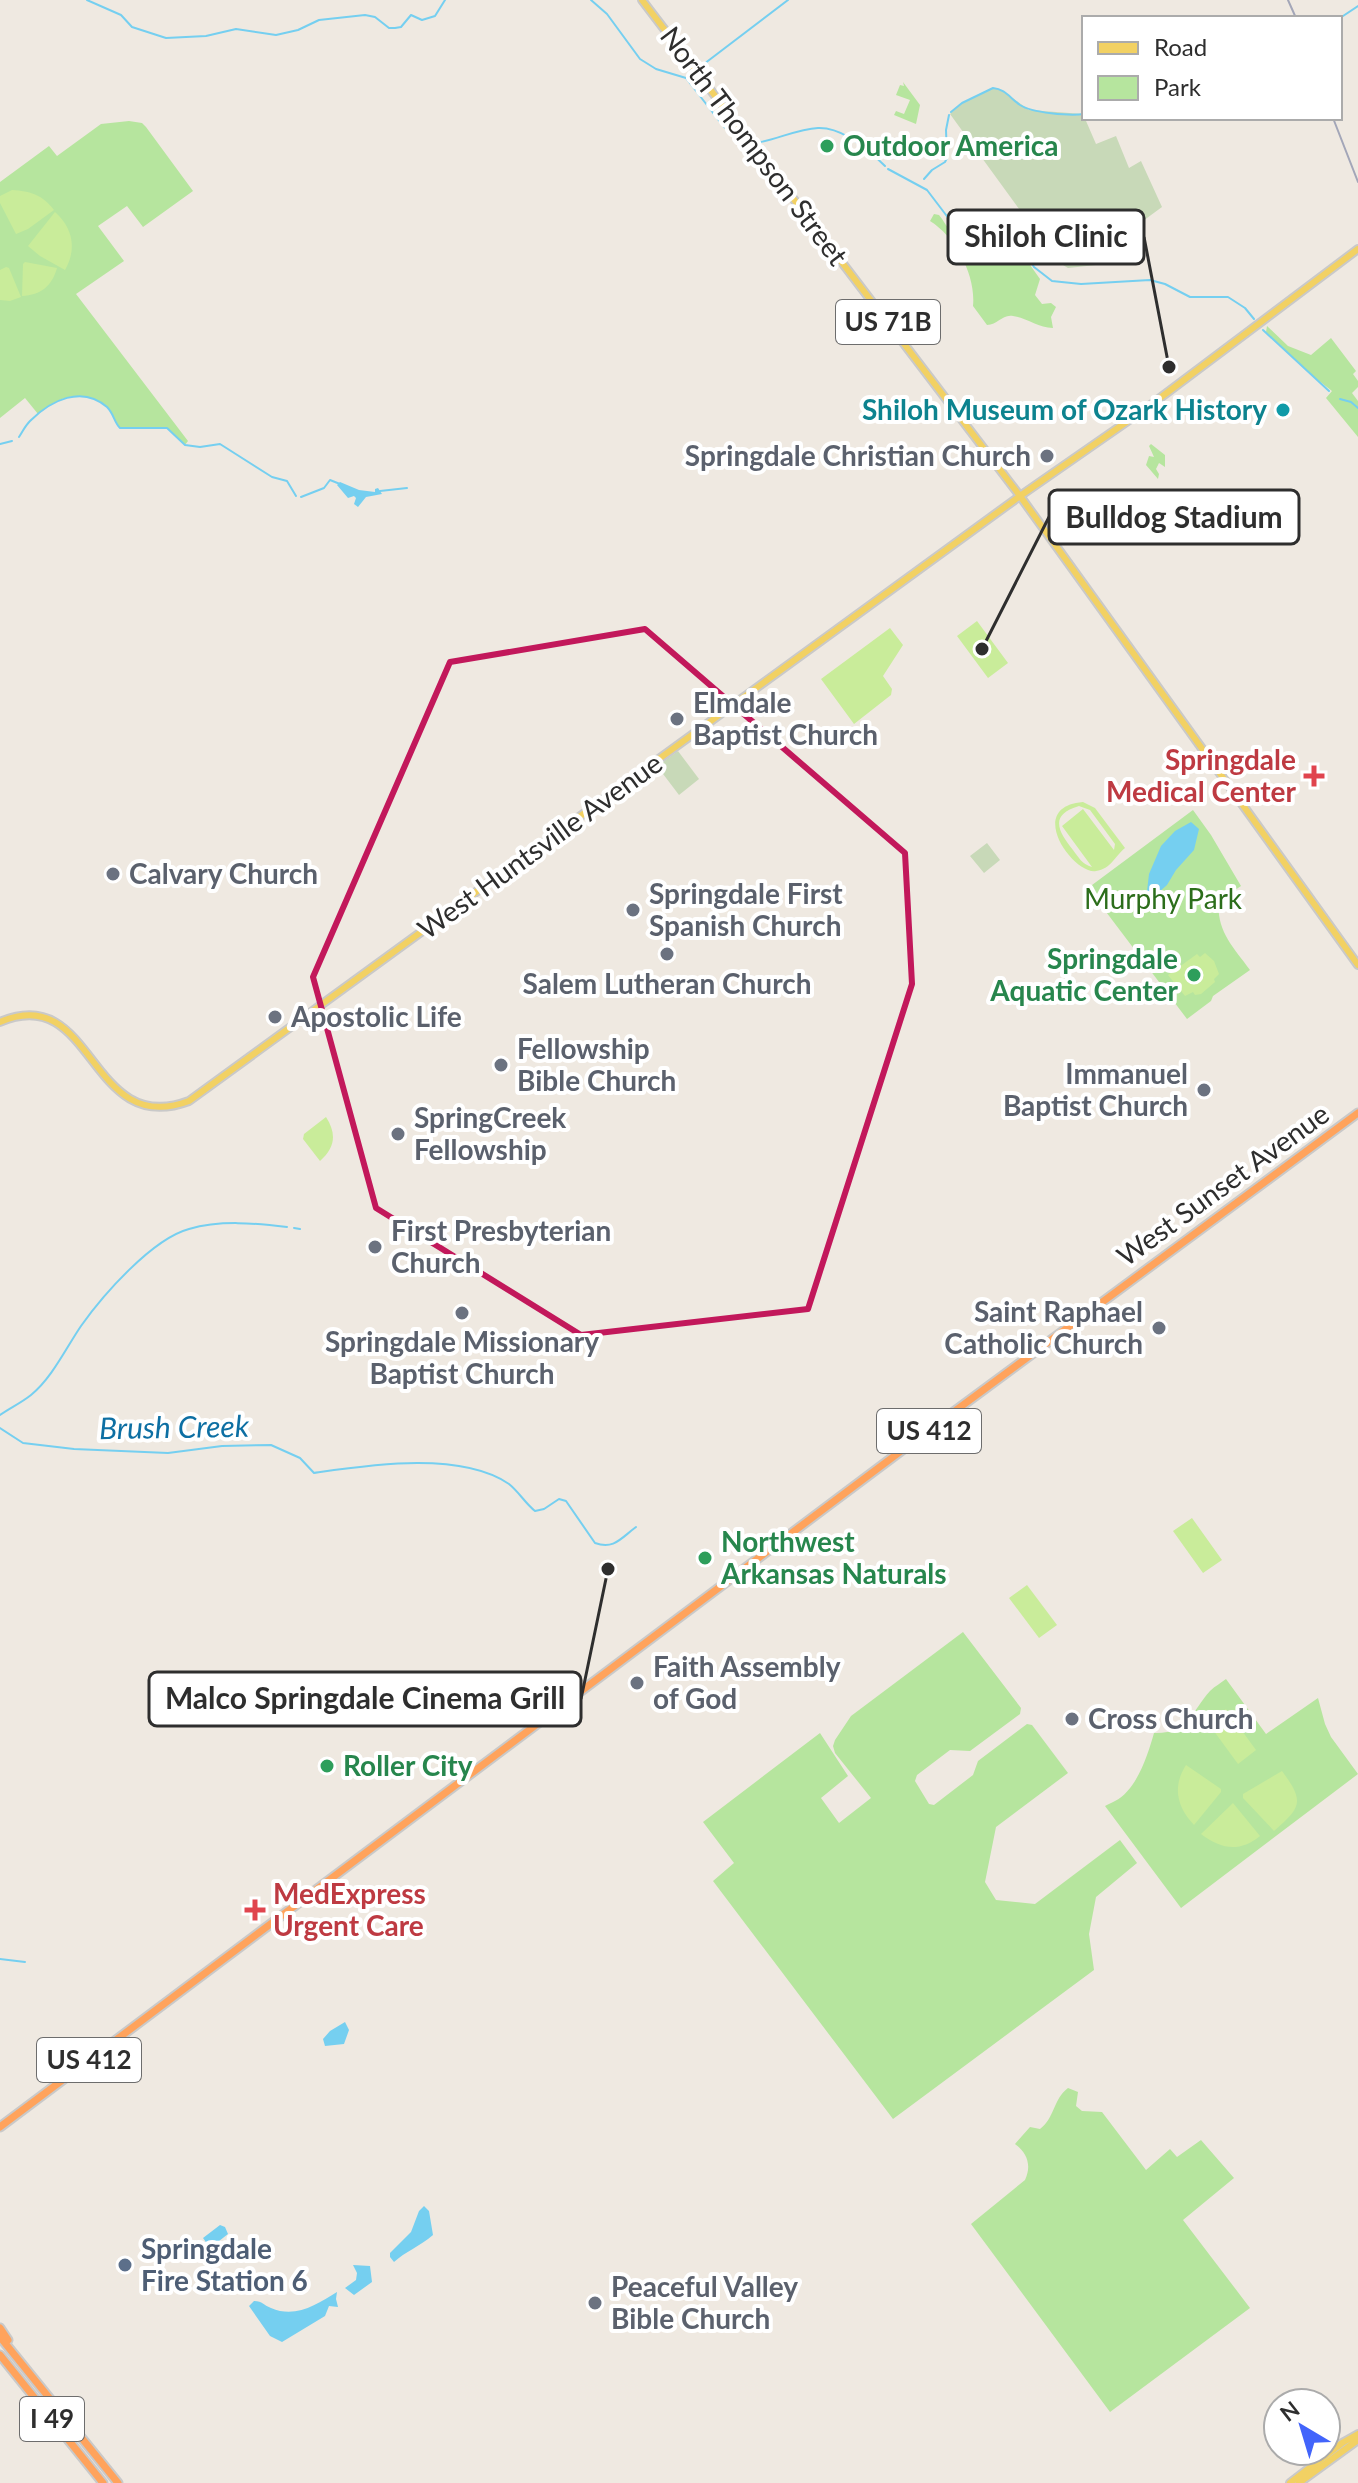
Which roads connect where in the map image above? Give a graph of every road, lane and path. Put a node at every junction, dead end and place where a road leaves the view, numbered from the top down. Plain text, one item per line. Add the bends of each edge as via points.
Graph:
1 (642, 0) edge
2 (1358, 249) edge
3 (1020, 496) junction
4 (1358, 965) edge
5 (0, 1022) edge
6 (1358, 1113) edge
7 (0, 2127) edge
8 (0, 2328) edge
9 (0, 2337) edge
10 (0, 2355) edge
11 (26, 2369) junction
12 (1358, 2437) edge
13 (103, 2483) edge
14 (118, 2483) edge
15 (1290, 2483) edge
16 (1299, 2483) edge

1 - 3 main road, North Thompson Street / US 71B
2 - 3 main road, West Huntsville Avenue
3 - 4 main road, North Thompson Street / US 71B
3 - 5 main road, West Huntsville Avenue via 199,1095 178,1105 135,1103 115,1089 66,1029 43,1018
6 - 7 highway, West Sunset Avenue / US 412
8 - 11 highway
9 - 11 highway, I 49
10 - 13 highway, I 49
11 - 14 highway, I 49
12 - 15 main road
12 - 16 main road

